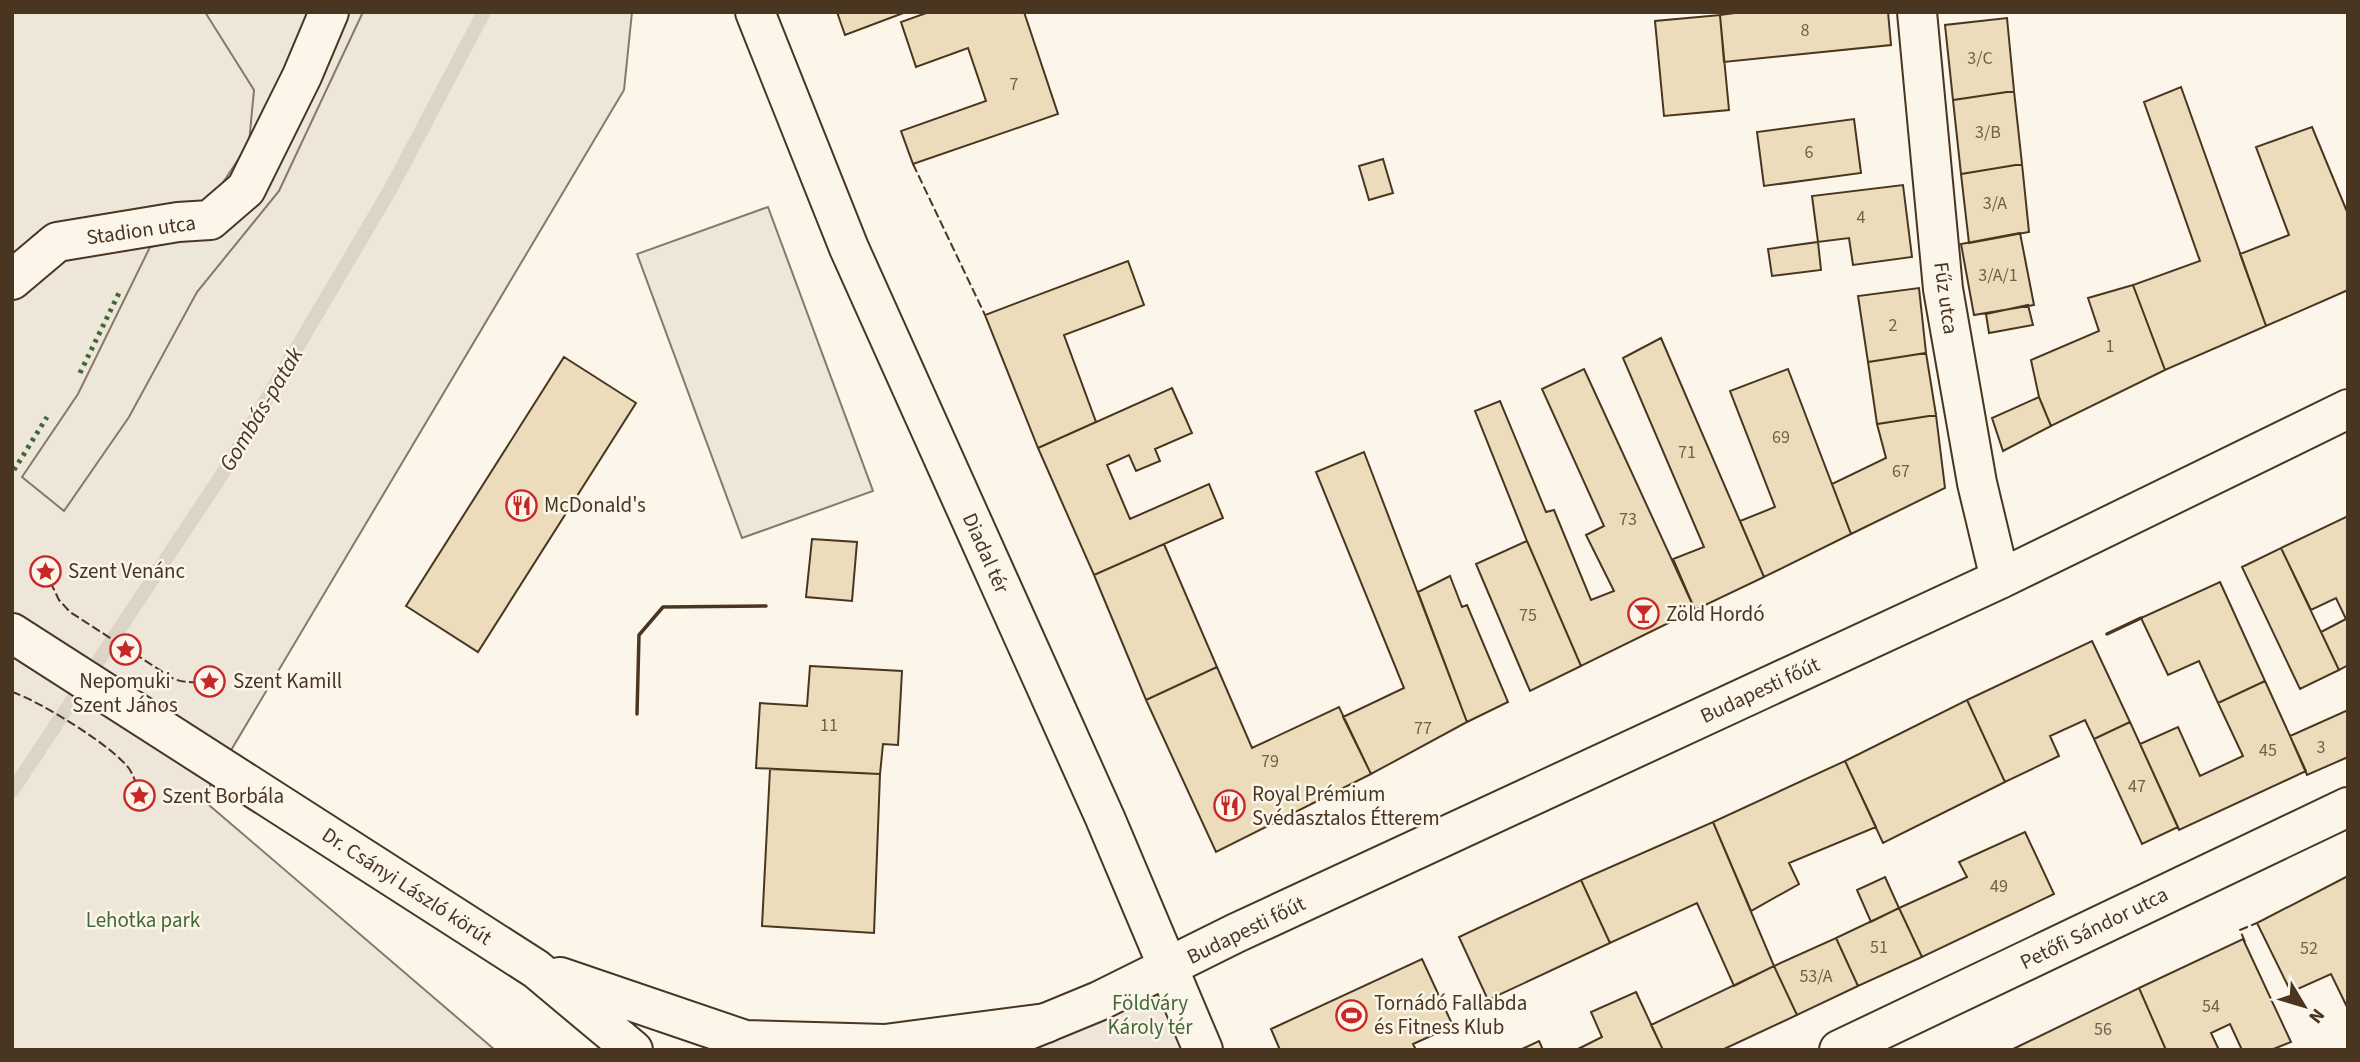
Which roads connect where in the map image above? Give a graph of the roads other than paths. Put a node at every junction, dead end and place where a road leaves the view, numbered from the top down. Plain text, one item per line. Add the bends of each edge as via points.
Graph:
1 (329, 12) edge
2 (755, 12) edge
3 (1917, 12) edge
4 (12, 280) edge
5 (2347, 411) edge
6 (2000, 579) junction
7 (12, 633) edge
8 (2348, 807) edge
9 (1169, 967) junction
10 (536, 969) junction
11 (1046, 1023) junction
12 (633, 1050) edge
13 (979, 1050) edge
14 (1012, 1050) edge
15 (1203, 1050) edge
16 (1839, 1050) edge

1 - 4 street, Stadion utca via 246,189 210,220 57,242
2 - 9 street, Diadal tér via 849,248
3 - 6 street, Fűz utca via 1943,289 1977,483
5 - 6 street, Budapesti főút
6 - 9 street, Budapesti főút
7 - 10 street, Dr. Csányi László körút
8 - 16 street, Petőfi Sándor utca
9 - 11 street
9 - 15 street
10 - 11 street via 745,1040 885,1044
10 - 12 street, Dr. Csányi László körút
11 - 13 street
11 - 14 street

